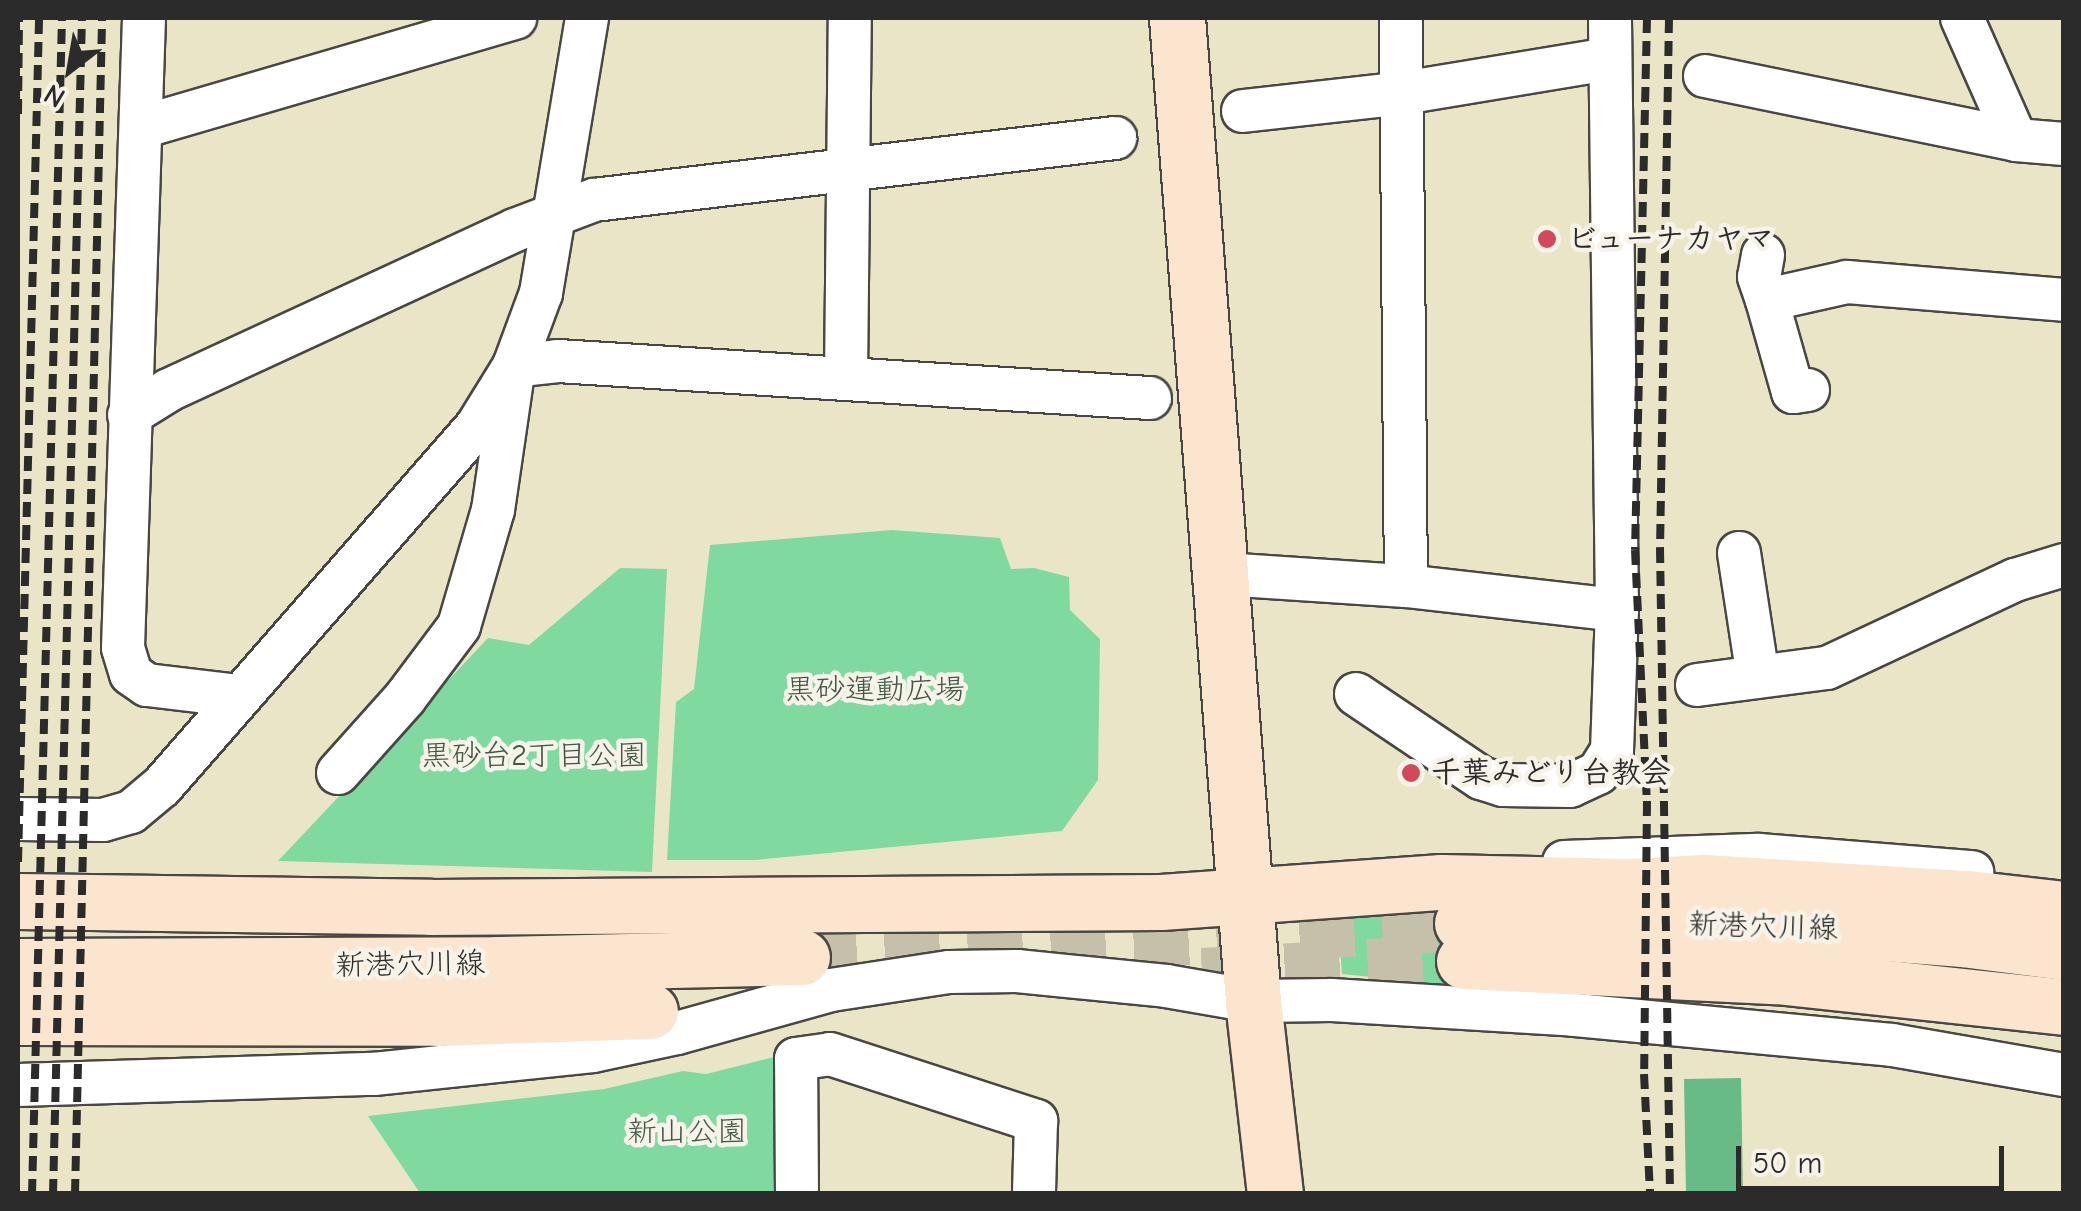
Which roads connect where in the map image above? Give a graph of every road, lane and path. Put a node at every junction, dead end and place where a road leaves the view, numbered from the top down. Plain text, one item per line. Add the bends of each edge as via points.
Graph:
1 (144, 18) edge
2 (515, 18) edge
3 (587, 18) edge
4 (850, 18) edge
5 (1176, 18) edge
6 (1401, 18) edge
7 (1962, 18) edge
8 (1610, 38) edge
9 (1706, 76) dead end
10 (1403, 93) junction
11 (1243, 111) dead end
12 (142, 128) junction
13 (1114, 138) dead end
14 (2016, 140) junction
15 (2064, 144) edge
16 (850, 173) junction
17 (558, 212) junction
18 (1763, 255) dead end
19 (1767, 300) junction
20 (2064, 300) edge
21 (514, 366) junction
22 (846, 379) junction
23 (1808, 390) dead end
24 (1150, 398) dead end
25 (129, 415) junction
26 (1739, 553) dead end
27 (2064, 564) edge
28 (1223, 574) junction
29 (1406, 586) junction
30 (1616, 610) junction
31 (1758, 677) junction
32 (1697, 685) dead end
33 (1356, 694) dead end
34 (239, 696) junction
35 (338, 773) dead end
36 (18, 820) edge
37 (2064, 883) edge
38 (1245, 897) junction
39 (18, 902) edge
40 (2064, 909) edge
41 (1456, 922) junction
42 (2064, 952) edge
43 (802, 957) tunnel mouth
44 (18, 966) edge
45 (1253, 1001) junction
46 (2064, 1007) edge
47 (650, 1011) dead end
48 (18, 1017) edge
49 (1710, 1029) junction
50 (2064, 1048) edge
51 (2064, 1075) edge
52 (18, 1085) edge
53 (797, 1194) edge
54 (1034, 1194) edge
55 (1275, 1194) edge

1 - 12 street
2 - 12 street
3 - 17 street
4 - 16 street
5 - 28 street
6 - 10 street
7 - 14 street
8 - 10 street
8 - 30 street
9 - 14 street
10 - 11 street
10 - 29 street
12 - 25 street
13 - 16 street
14 - 15 street
16 - 17 street via 594,200
16 - 22 street
17 - 21 street via 537,306
17 - 25 street via 170,390
18 - 19 street via 1759,277
19 - 20 street via 1847,282
19 - 23 street via 1793,392
21 - 22 street via 558,361
21 - 34 street via 477,426
21 - 35 street via 493,510 459,626
22 - 24 street
25 - 34 street via 123,648 131,674 147,685
26 - 31 street
27 - 31 street via 2015,580 1827,668
28 - 29 street
28 - 38 street
29 - 30 street
30 - 33 street via 1612,751 1598,773 1570,786 1524,788 1481,778
31 - 32 street
34 - 36 street via 131,812 103,820
37 - 41 street via 1695,854 1478,868
38 - 39 street via 451,907
38 - 41 street
38 - 45 street
40 - 41 street via 1815,886
41 - 42 street, 新港穴川線 via 1756,923
41 - 46 street, 新港穴川線 via 1776,976
43 - 44 street, 新港穴川線
45 - 49 street via 1494,1008
45 - 52 street via 1166,986 949,972 832,990 593,1051 374,1074
45 - 55 street
47 - 48 street, 新港穴川線
49 - 50 street via 1847,1024
49 - 51 street via 1892,1046
53 - 54 street via 796,1059 830,1054 1036,1122

